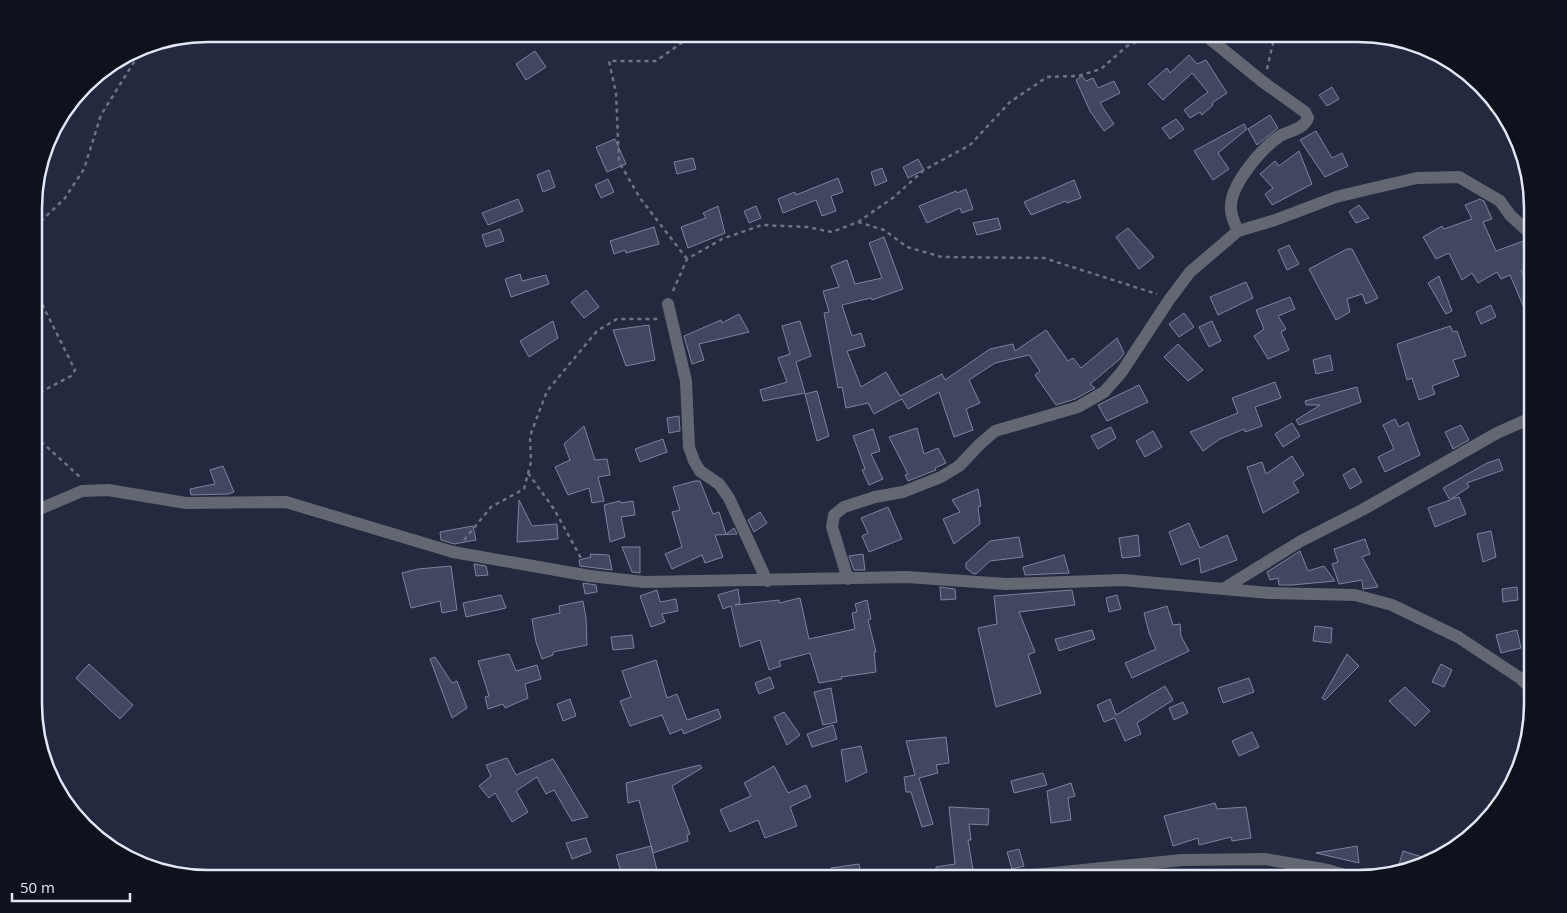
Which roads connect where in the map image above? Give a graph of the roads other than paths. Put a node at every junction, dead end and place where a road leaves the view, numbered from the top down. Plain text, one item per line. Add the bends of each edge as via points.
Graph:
1 (1214, 42) edge
2 (1524, 228) edge
3 (1238, 231) junction
4 (668, 304) road end
5 (1524, 421) edge
6 (42, 508) edge
7 (848, 579) junction
8 (767, 581) junction
9 (1223, 589) junction
10 (1524, 682) edge
11 (1084, 870) edge
12 (1328, 870) edge

1 - 3 street via 1305,112 1308,118 1307,122 1279,137 1255,159 1237,187 1231,203
2 - 3 street via 1500,201 1459,177 1417,178 1355,192
3 - 7 street via 1190,272 1121,373 1104,392 1078,407 996,431 959,466 941,477 903,492 844,507 834,515 832,526
4 - 8 street via 686,381 689,447 694,462 700,471 719,484 729,498
5 - 9 street via 1301,541
6 - 8 street via 82,490 108,490 186,503 286,502 453,552 590,576 644,582
7 - 8 street
7 - 9 street via 907,577 1006,584 1123,580
9 - 10 street via 1355,595 1392,605 1458,637
11 - 12 street via 1182,860 1265,859

